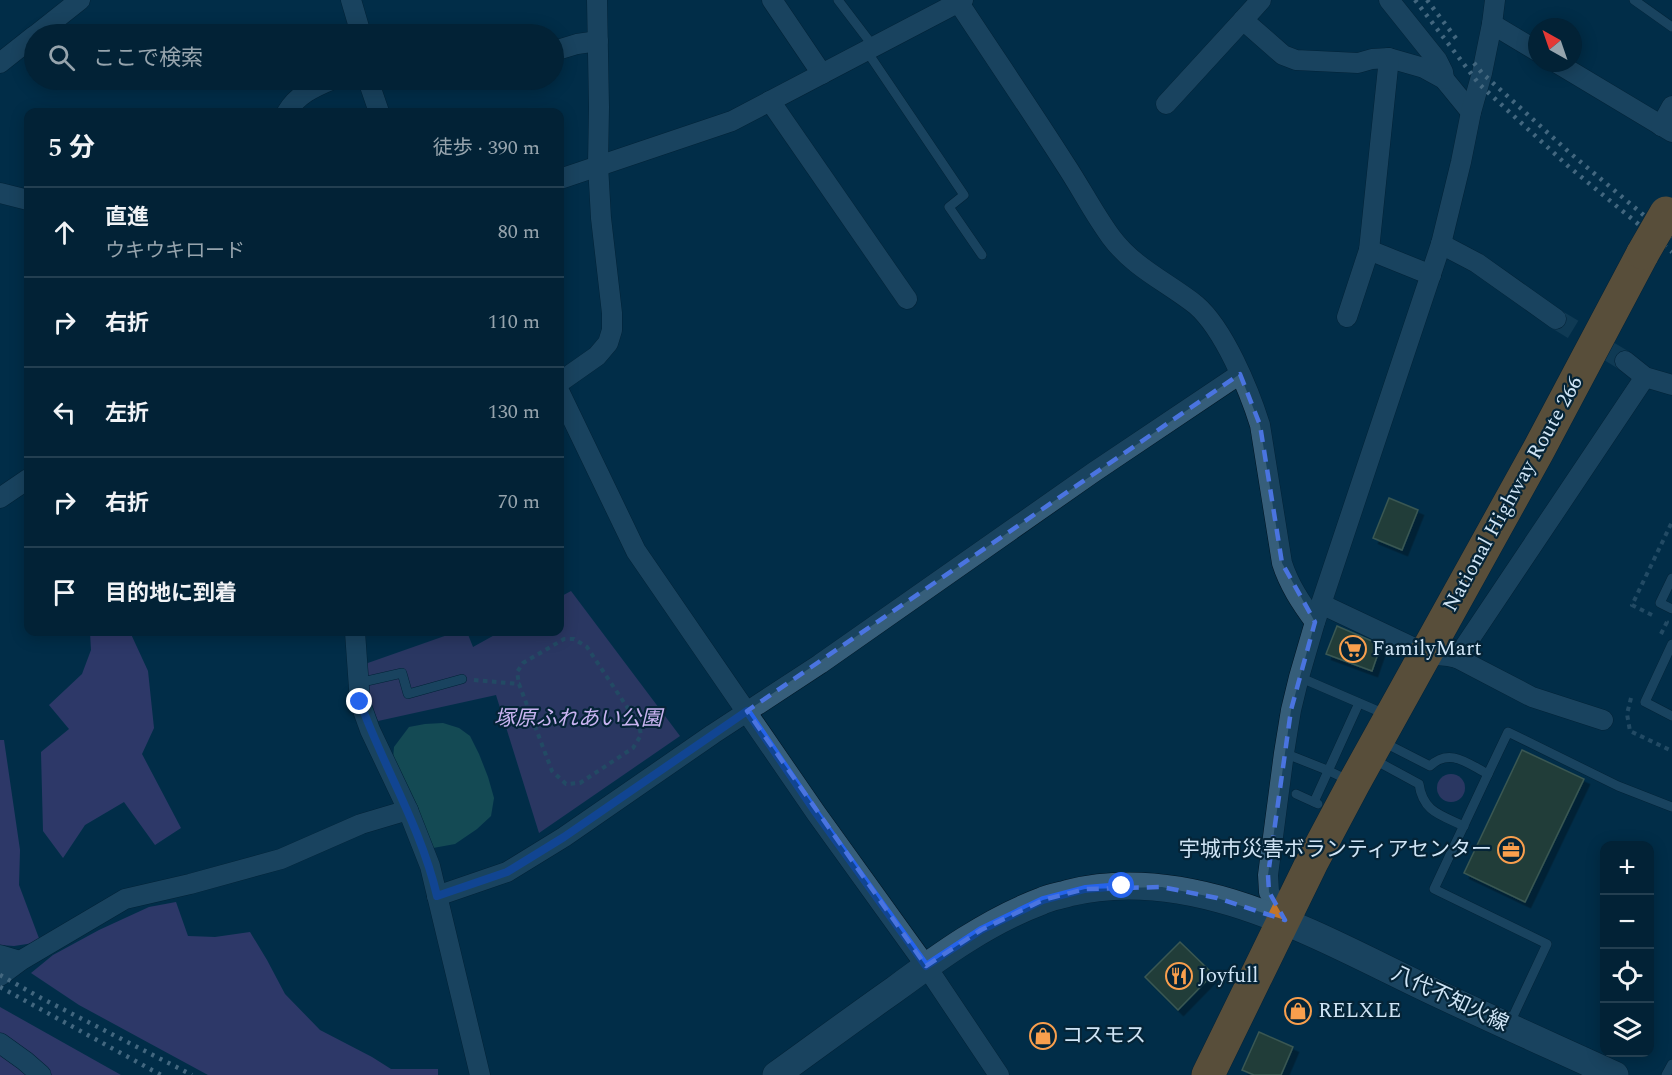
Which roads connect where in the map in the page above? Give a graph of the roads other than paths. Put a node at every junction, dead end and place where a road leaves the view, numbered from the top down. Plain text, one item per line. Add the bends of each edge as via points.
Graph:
1 (80, 0) edge
2 (351, 0) edge
3 (597, 0) edge
4 (772, 0) edge
5 (838, 0) edge
6 (1260, 0) edge
7 (1389, 0) edge
8 (1495, 0) edge
9 (1634, 0) edge
10 (959, 1) edge
11 (1243, 20) junction
12 (50, 24) edge
13 (358, 24) edge
14 (1492, 24) junction
15 (1672, 27) edge
16 (598, 41) junction
17 (24, 44) edge
18 (1528, 46) edge
19 (564, 48) edge
20 (869, 48) junction
21 (1389, 58) junction
22 (0, 63) edge
23 (1572, 72) edge
24 (822, 74) junction
25 (1444, 79) junction
26 (311, 90) edge
27 (371, 90) edge
28 (770, 101) junction
29 (1166, 104) dead end
30 (1672, 106) edge
31 (290, 108) edge
32 (378, 108) edge
33 (1471, 112) junction
34 (1666, 129) edge
35 (598, 165) junction
36 (564, 178) edge
37 (0, 193) edge
38 (24, 199) edge
39 (1669, 207) edge
40 (1441, 244) junction
41 (1369, 250) junction
42 (982, 255) dead end
43 (1431, 275) junction
44 (907, 299) dead end
45 (1347, 317) dead end
46 (1556, 319) tunnel mouth
47 (1625, 361) tunnel mouth
48 (1240, 374) junction
49 (1645, 377) junction
50 (564, 379) edge
51 (1672, 385) edge
52 (564, 401) edge
53 (24, 482) edge
54 (0, 498) edge
55 (1672, 578) edge
56 (1672, 609) edge
57 (1318, 613) junction
58 (355, 636) edge
59 (1672, 644) edge
60 (1442, 656) junction
61 (1299, 677) junction
62 (462, 679) road end
63 (358, 683) junction
64 (1359, 703) junction
65 (747, 711) junction
66 (1672, 716) edge
67 (1603, 720) dead end
68 (1284, 753) junction
69 (1364, 753) junction
70 (1488, 774) junction
71 (1296, 794) dead end
72 (1672, 807) edge
73 (408, 810) junction
74 (1464, 826) junction
75 (437, 896) junction
76 (1285, 921) junction
77 (0, 954) edge
78 (20, 961) junction
79 (926, 966) junction
80 (0, 976) edge
81 (1508, 1026) junction
82 (0, 1044) edge
83 (1672, 1064) edge
84 (41, 1075) edge
85 (480, 1075) edge
86 (776, 1075) edge
87 (999, 1075) edge
88 (1208, 1075) edge
89 (1615, 1075) edge
90 (1666, 1075) edge

1 - 12 street
2 - 13 street
3 - 16 street
4 - 24 street
5 - 20 lane
6 - 11 street
7 - 25 street via 1437,60
8 - 14 street
9 - 15 lane
10 - 20 street
10 - 48 street via 1110,236 1124,254 1211,320
11 - 21 street via 1283,55 1296,60 1358,63
11 - 29 street
14 - 18 street
14 - 33 street
16 - 19 street
16 - 35 street
17 - 22 street
20 - 24 street
20 - 42 lane via 964,195 949,207
21 - 25 street via 1424,68
21 - 41 street
23 - 34 street
24 - 28 street
25 - 33 street
26 - 31 street
27 - 32 street
28 - 35 street via 715,128
28 - 44 street
30 - 34 street
33 - 40 street
35 - 36 street
35 - 50 street via 612,330 608,343 597,356
37 - 38 street
39 - 60 highway, National Highway Route 266, bridge via 1446,617
40 - 43 street
40 - 46 street via 1478,264
41 - 43 street
41 - 45 street
43 - 57 street
47 - 49 street
48 - 57 street via 1260,425 1282,563 1288,581
48 - 65 street
49 - 51 street
49 - 60 street
52 - 65 street via 636,551
53 - 54 street
55 - 56 lane via 1660,603
57 - 60 street
57 - 61 street
58 - 63 street
59 - 66 lane via 1645,702
60 - 67 street via 1532,697
60 - 69 highway, National Highway Route 266
61 - 64 lane
61 - 68 street
62 - 63 lane via 408,694 402,673
63 - 73 street via 370,729
64 - 69 lane
64 - 69 lane
65 - 75 street via 507,872
65 - 79 street
68 - 69 lane
68 - 76 street via 1268,875 1269,892
69 - 70 lane via 1430,766 1444,756 1453,757
69 - 71 lane via 1316,803
69 - 74 lane via 1419,784 1424,802 1431,810
69 - 76 highway, National Highway Route 266
70 - 72 lane via 1508,732 1618,786
70 - 74 lane
73 - 75 street
73 - 78 street via 361,824 281,858 125,898
74 - 81 lane via 1434,889 1547,944
75 - 85 street
76 - 79 street, 八代不知火線 via 1217,898 1162,887 1085,889 1043,900 991,925
76 - 81 street, 八代不知火線
76 - 88 highway, National Highway Route 266
77 - 78 street
78 - 80 street
79 - 86 street, 八代不知火線
79 - 87 street
81 - 89 street, 八代不知火線
82 - 84 street
83 - 90 lane

